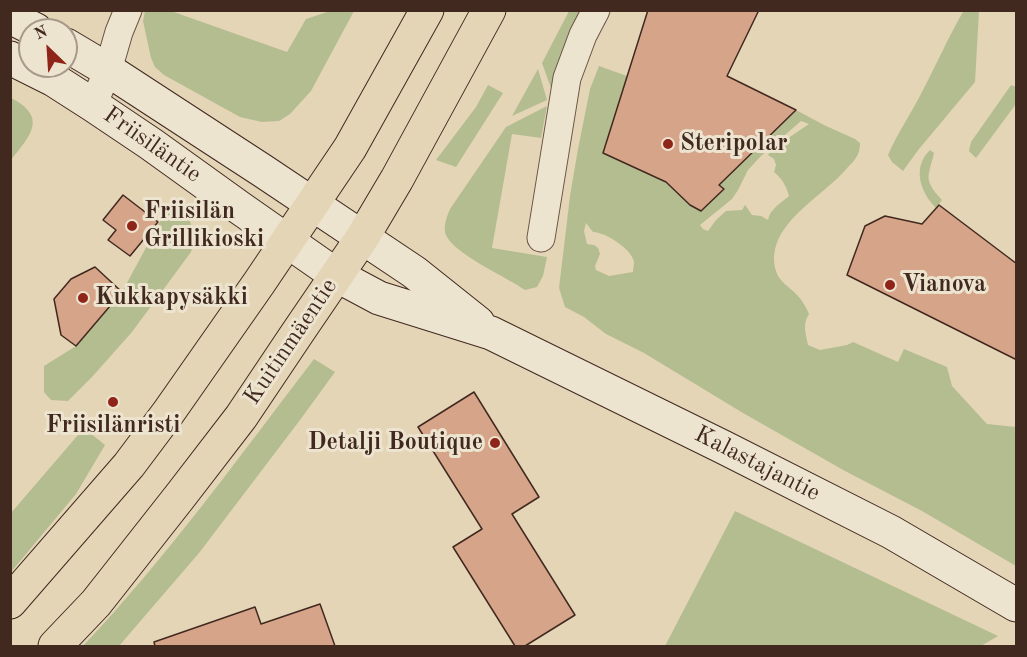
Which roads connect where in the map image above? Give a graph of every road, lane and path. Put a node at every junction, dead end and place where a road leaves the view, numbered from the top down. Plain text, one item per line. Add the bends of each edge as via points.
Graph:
1 (128, 10) edge
2 (427, 10) edge
3 (489, 10) edge
4 (596, 10) edge
5 (78, 52) edge
6 (10, 58) edge
7 (108, 70) junction
8 (93, 105) junction
9 (313, 204) junction
10 (362, 238) junction
11 (541, 238) dead end
12 (288, 241) junction
13 (336, 275) junction
14 (491, 333) junction
15 (10, 602) edge
16 (1017, 605) edge
17 (55, 646) edge

1 - 7 street
2 - 9 main road via 358,135
3 - 10 main road, Kuitinmäentie
4 - 11 street via 567,78
5 - 7 main road, Friisiläntie
6 - 8 main road, Friisiläntie
7 - 8 street
7 - 9 main road, Friisiläntie
8 - 12 main road, Friisiläntie
9 - 10 main road, Kalastajantie
9 - 12 main road
10 - 13 main road, Kuitinmäentie
10 - 14 main road, Kalastajantie via 414,272
12 - 13 main road, Kalastajantie
12 - 15 main road via 129,465
13 - 14 main road, Kalastajantie via 379,298
13 - 17 main road, Kuitinmäentie via 241,417 96,603
14 - 16 main road, Kalastajantie via 891,532

